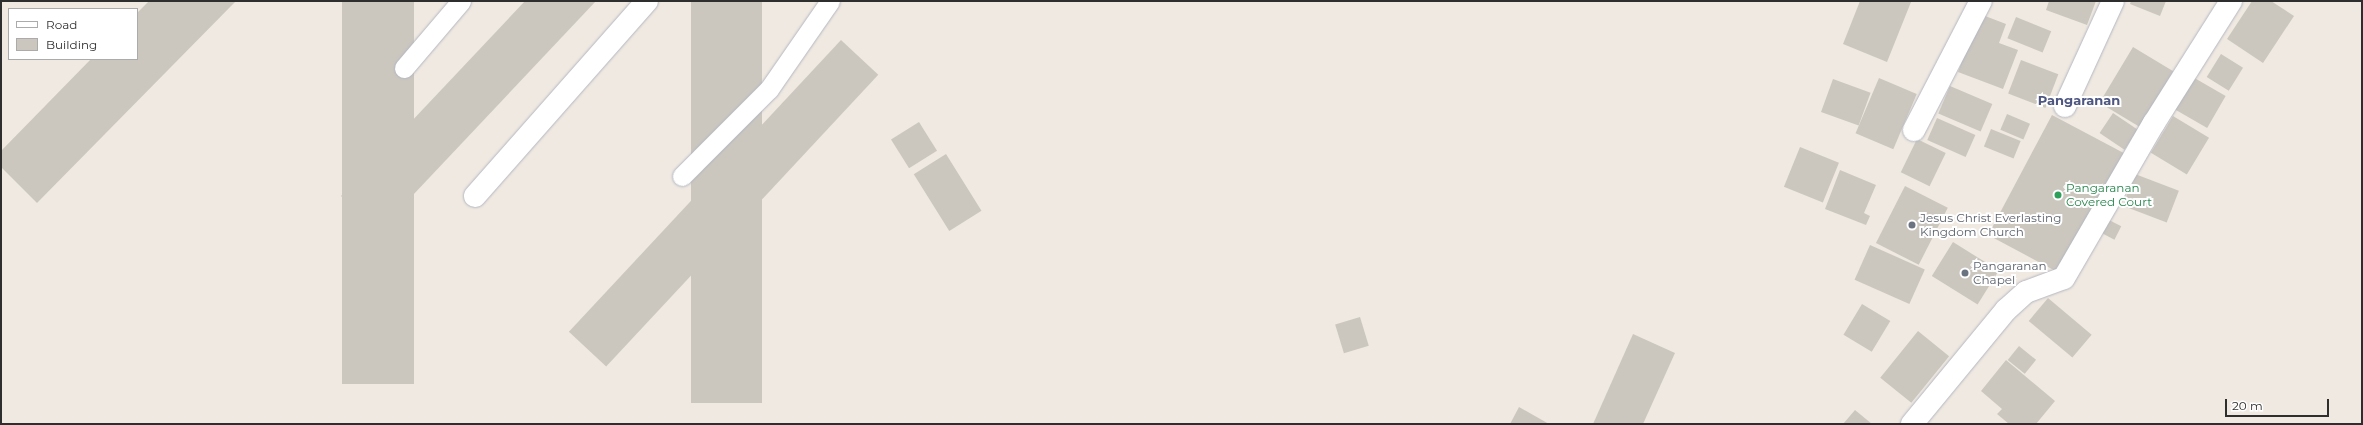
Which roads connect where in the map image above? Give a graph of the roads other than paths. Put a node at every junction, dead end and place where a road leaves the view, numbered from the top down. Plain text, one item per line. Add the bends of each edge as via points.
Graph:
1 (462, 1) edge
2 (647, 1) edge
3 (830, 1) edge
4 (1981, 1) edge
5 (2113, 1) edge
6 (2231, 1) edge
7 (404, 68) dead end
8 (2065, 106) dead end
9 (1914, 130) dead end
10 (682, 176) dead end
11 (475, 196) dead end
12 (1912, 424) edge

1 - 7 lane
2 - 11 street
3 - 10 lane via 769,89
4 - 9 street
5 - 8 street
6 - 12 street via 2154,123 2064,278 2026,292 2006,310

